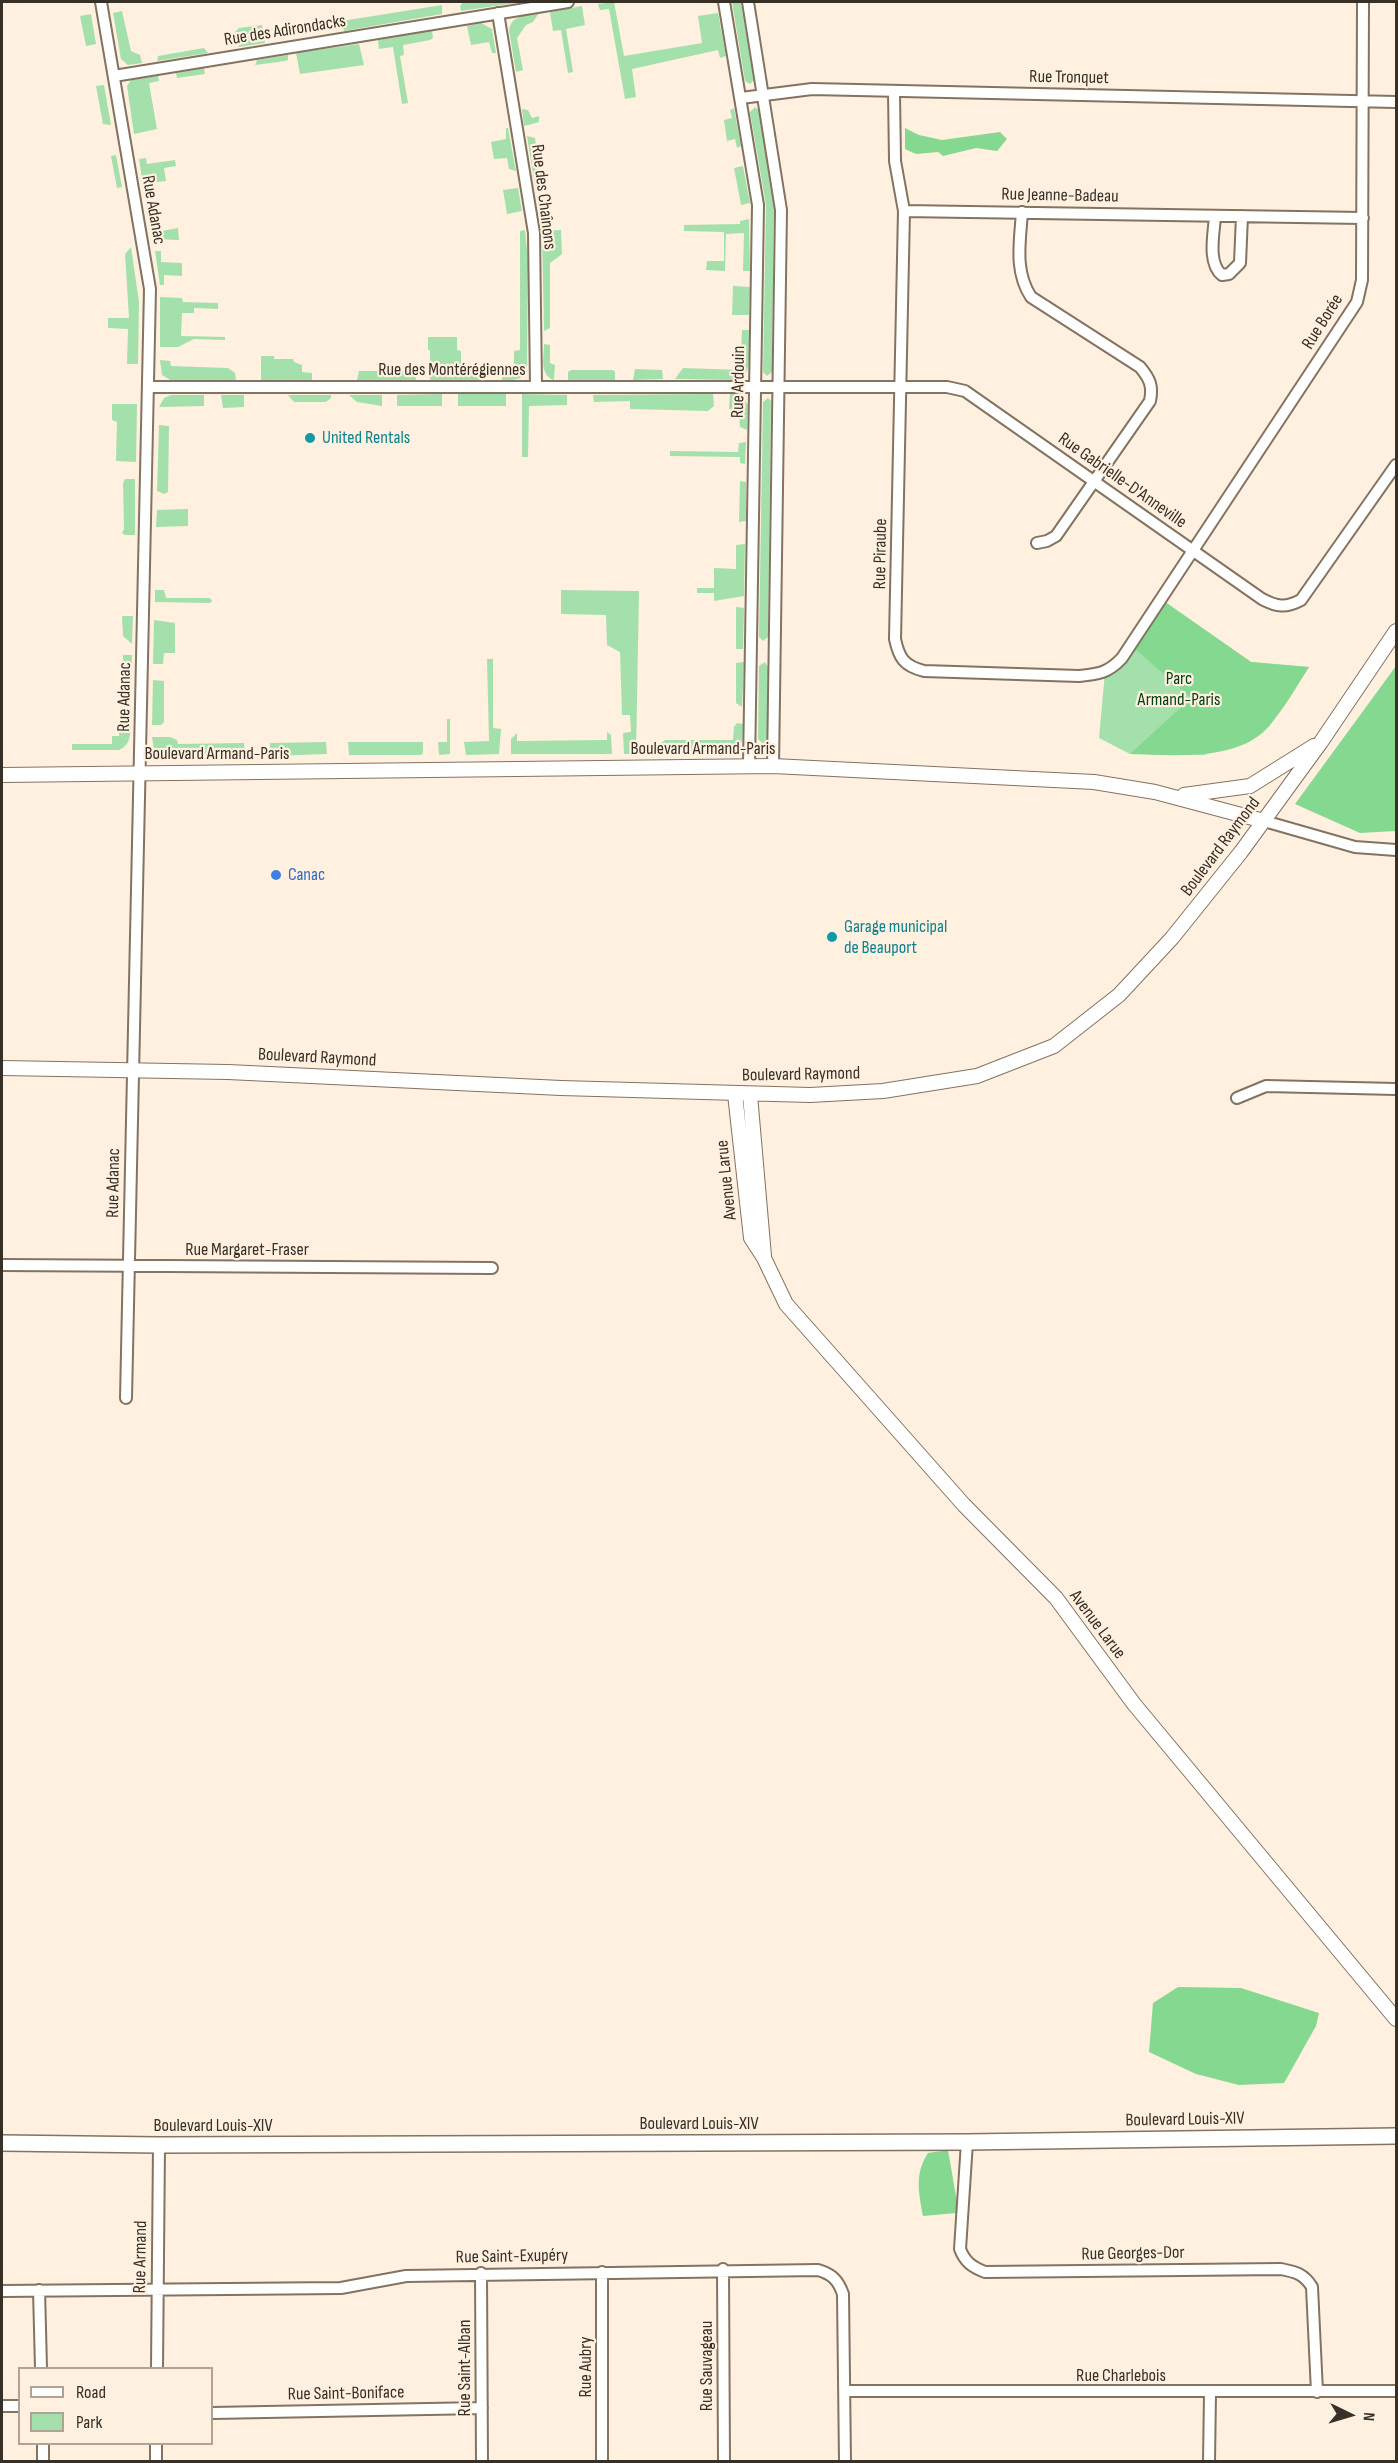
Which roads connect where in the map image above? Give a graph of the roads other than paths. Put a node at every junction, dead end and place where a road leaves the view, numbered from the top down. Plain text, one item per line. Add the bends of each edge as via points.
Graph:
1 (101, 2) edge
2 (568, 2) edge
3 (724, 2) edge
4 (748, 2) edge
5 (1363, 2) edge
6 (498, 13) junction
7 (114, 76) junction
8 (894, 92) junction
9 (762, 95) junction
10 (741, 98) junction
11 (1362, 101) junction
12 (1396, 102) edge
13 (904, 211) junction
14 (1022, 212) junction
15 (1215, 216) junction
16 (1242, 216) junction
17 (1363, 218) junction
18 (536, 386) junction
19 (756, 386) junction
20 (778, 386) junction
21 (901, 386) junction
22 (149, 387) junction
23 (1396, 465) edge
24 (1094, 482) junction
25 (1037, 543) dead end
26 (1193, 551) junction
27 (1396, 631) edge
28 (1321, 742) junction
29 (749, 766) junction
30 (772, 766) junction
31 (140, 772) junction
32 (2, 775) edge
33 (1173, 796) junction
34 (1264, 821) junction
35 (1396, 850) edge
36 (2, 1068) edge
37 (134, 1070) junction
38 (1396, 1089) edge
39 (735, 1094) junction
40 (750, 1095) junction
41 (1237, 1098) dead end
42 (765, 1258) junction
43 (2, 1265) edge
44 (129, 1266) junction
45 (492, 1268) dead end
46 (126, 1398) dead end
47 (1396, 2019) edge
48 (1396, 2136) edge
49 (967, 2142) junction
50 (2, 2143) edge
51 (159, 2145) junction
52 (723, 2270) junction
53 (602, 2272) junction
54 (481, 2274) junction
55 (157, 2289) junction
56 (39, 2290) junction
57 (2, 2291) edge
58 (41, 2367) edge
59 (157, 2367) edge
60 (845, 2391) junction
61 (1396, 2391) edge
62 (1210, 2392) junction
63 (1317, 2392) junction
64 (2, 2406) edge
65 (18, 2406) edge
66 (482, 2408) junction
67 (213, 2413) edge
68 (43, 2445) edge
69 (156, 2445) edge
70 (43, 2462) edge
71 (156, 2462) edge
72 (482, 2462) edge
73 (602, 2462) edge
74 (724, 2462) edge
75 (845, 2462) edge
76 (1209, 2462) edge

1 - 7 street, Rue Adanac
2 - 6 street, Rue des Adirondacks
3 - 10 street, Rue Ardouin
4 - 9 street
5 - 11 street, Rue Borée
6 - 7 street, Rue des Adirondacks
6 - 18 street, Rue des Chaînons via 534,233
7 - 22 street, Rue Adanac via 150,289
8 - 9 street, Rue Tronquet via 812,89
8 - 11 street, Rue Tronquet
8 - 13 street, Rue Piraube via 895,161
9 - 10 street, Rue Tronquet
9 - 20 street via 781,210
10 - 19 street, Rue Ardouin via 759,205
11 - 12 street, Rue Tronquet
11 - 17 street, Rue Borée
13 - 14 street, Rue Jeanne-Badeau
13 - 21 street, Rue Piraube
14 - 15 street, Rue Jeanne-Badeau
14 - 24 street via 1019,266 1031,297 1140,368 1151,382 1150,402
15 - 16 street, Rue Jeanne-Badeau
15 - 16 street via 1215,269 1229,274 1240,263
16 - 17 street, Rue Jeanne-Badeau
17 - 26 street, Rue Borée via 1362,280 1357,302
18 - 19 street, Rue des Montérégiennes
18 - 22 street, Rue des Montérégiennes
19 - 20 street, Rue Gabrielle-D'Anneville
19 - 29 street, Rue Ardouin
20 - 21 street, Rue Gabrielle-D'Anneville
20 - 30 street
21 - 24 street, Rue Gabrielle-D'Anneville via 965,391
21 - 26 street, Rue Piraube via 895,639 904,663 924,671 1087,675 1111,670
22 - 31 street, Rue Adanac
23 - 26 street, Rue Gabrielle-D'Anneville via 1301,600 1290,606 1280,607 1262,599
24 - 25 street via 1056,536
24 - 26 street, Rue Gabrielle-D'Anneville
27 - 28 street, Boulevard Raymond
28 - 33 street via 1250,786
28 - 34 street, Boulevard Raymond
29 - 30 street, Boulevard Armand-Paris
29 - 31 street, Boulevard Armand-Paris
30 - 33 street, Boulevard Armand-Paris via 1063,779
31 - 32 street, Boulevard Armand-Paris
31 - 37 street, Rue Adanac
33 - 34 street, Boulevard Armand-Paris
34 - 35 street, Boulevard Armand-Paris via 1355,847
34 - 40 street, Boulevard Raymond via 1203,902 1150,962 1119,995 1054,1046 977,1076 883,1091
36 - 37 street, Boulevard Raymond
37 - 39 street, Boulevard Raymond
37 - 44 street, Rue Adanac
38 - 41 street via 1266,1086
39 - 40 street, Boulevard Raymond
39 - 42 street, Avenue Larue via 751,1238
40 - 42 street, Avenue Larue
42 - 47 street, Avenue Larue via 786,1304 964,1505 1056,1598 1134,1704
43 - 44 street, Rue Margaret-Fraser
44 - 45 street, Rue Margaret-Fraser
44 - 46 street, Rue Adanac
48 - 49 main road, Boulevard Louis-XIV
49 - 51 main road, Boulevard Louis-XIV
49 - 63 street, Rue Georges-Dor via 960,2249 964,2260 974,2268 985,2272 1281,2269 1296,2272 1306,2277 1312,2287
50 - 51 main road, Boulevard Louis-XIV
51 - 55 street, Rue Armand
52 - 53 street, Rue Saint-Exupéry
52 - 60 street, Rue Saint-Exupéry via 818,2270 839,2281 843,2294
52 - 74 street, Rue Sauvageau
53 - 54 street, Rue Saint-Exupéry
53 - 73 street, Rue Aubry
54 - 55 street, Rue Saint-Exupéry via 406,2276 341,2288
54 - 66 street, Rue Saint-Alban
55 - 56 street, Rue Saint-Exupéry
55 - 59 street, Rue Armand
56 - 57 street, Rue Saint-Exupéry
56 - 58 street
60 - 62 street, Rue Charlebois
60 - 75 street, Rue Saint-Exupéry
61 - 63 street, Rue Charlebois
62 - 63 street, Rue Charlebois
62 - 76 street
64 - 65 street
66 - 67 street, Rue Saint-Boniface
66 - 72 street, Rue Saint-Alban
68 - 70 street
69 - 71 street

